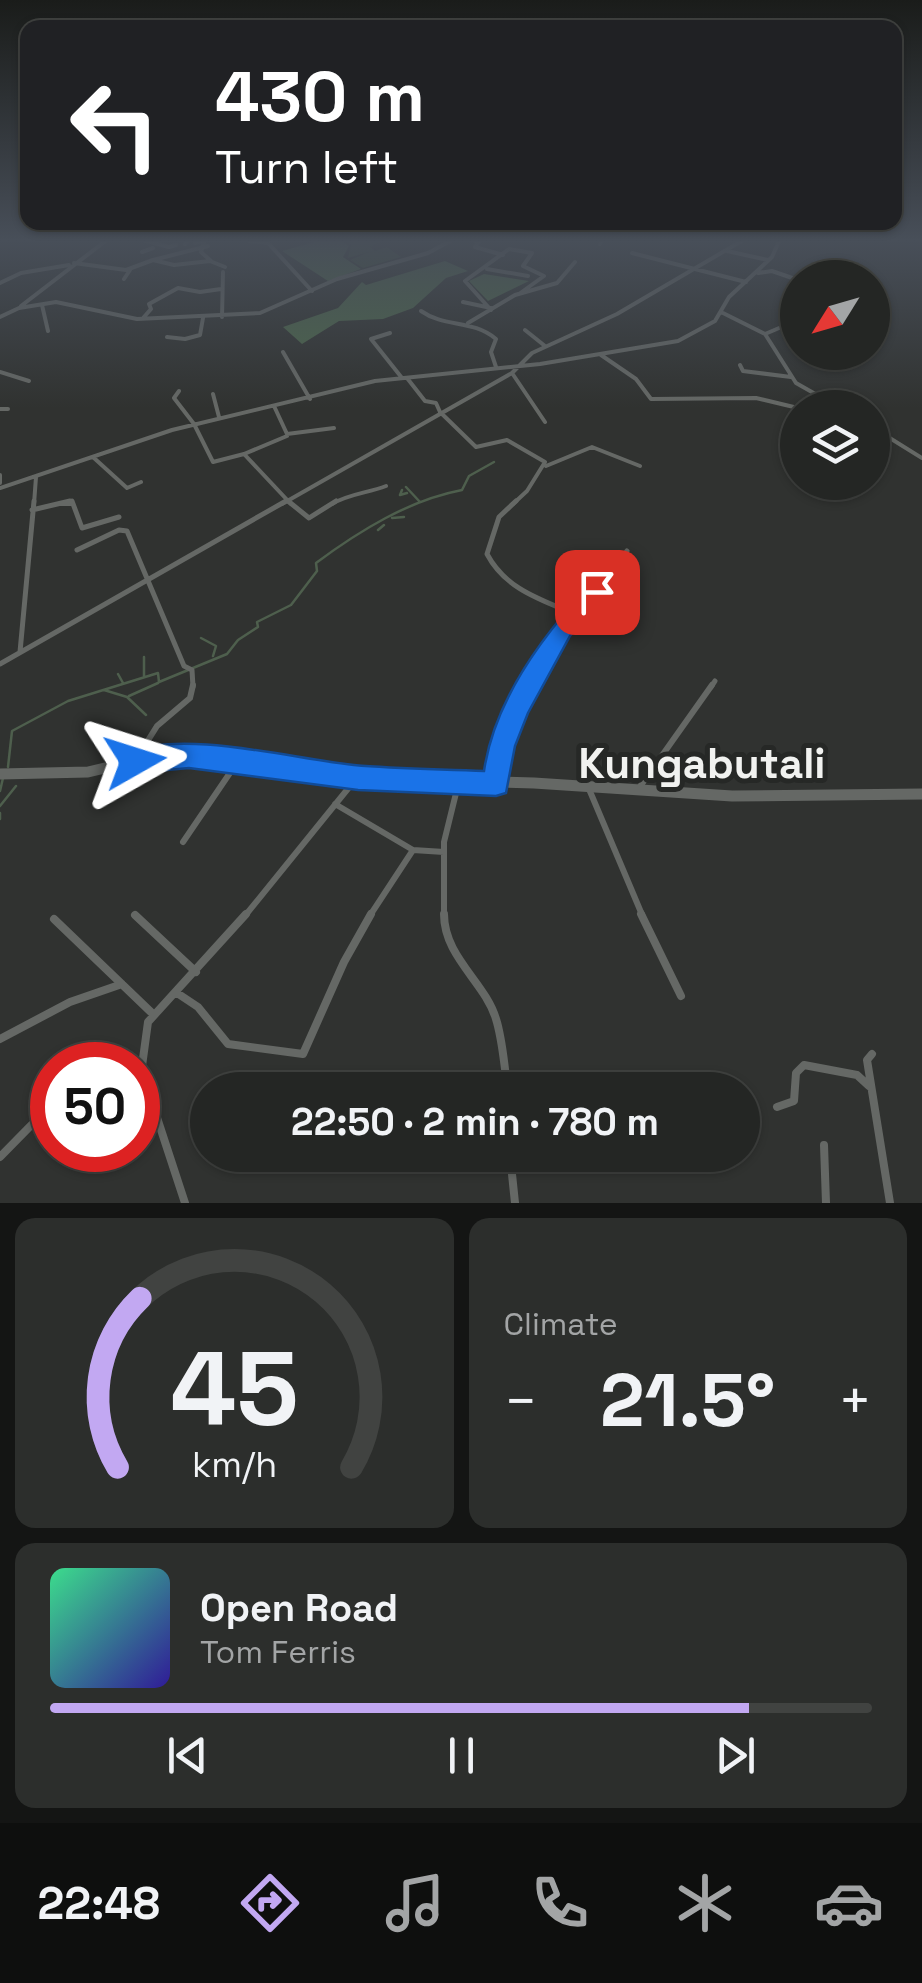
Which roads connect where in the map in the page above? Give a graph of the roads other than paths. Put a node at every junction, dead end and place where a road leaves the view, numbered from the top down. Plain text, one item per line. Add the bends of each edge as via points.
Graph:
1 (35, 295) edge
2 (164, 295) edge
3 (220, 295) edge
4 (303, 295) edge
5 (478, 295) edge
6 (516, 295) edge
7 (648, 295) edge
8 (732, 295) edge
9 (463, 302) dead end
10 (41, 304) junction
11 (19, 308) junction
12 (0, 309) edge
13 (491, 309) junction
14 (422, 311) dead end
15 (723, 313) junction
16 (2, 315) edge
17 (222, 316) junction
18 (144, 318) junction
19 (202, 318) junction
20 (468, 324) junction
21 (780, 328) edge
22 (525, 330) dead end
23 (48, 331) dead end
24 (390, 333) dead end
25 (765, 334) junction
26 (168, 337) dead end
27 (545, 346) junction
28 (282, 352) dead end
29 (598, 354) junction
30 (740, 365) dead end
31 (496, 366) junction
32 (522, 366) junction
33 (0, 372) edge
34 (512, 373) junction
35 (404, 377) junction
36 (792, 377) junction
37 (29, 380) dead end
38 (812, 390) edge
39 (180, 392) dead end
40 (213, 394) dead end
41 (310, 399) junction
42 (780, 404) edge
43 (274, 406) junction
44 (0, 409) edge
45 (8, 409) dead end
46 (440, 412) junction
47 (219, 417) junction
48 (545, 422) dead end
49 (194, 424) junction
50 (334, 428) dead end
51 (290, 434) junction
52 (890, 439) edge
53 (244, 454) junction
54 (94, 458) junction
55 (922, 458) edge
56 (546, 466) junction
57 (640, 466) dead end
58 (36, 477) junction
59 (0, 482) edge
60 (142, 482) dead end
61 (386, 486) dead end
62 (287, 501) junction
63 (32, 510) junction
64 (119, 517) dead end
65 (106, 523) junction
66 (111, 535) junction
67 (77, 550) dead end
68 (628, 551) dead end
69 (148, 580) junction
70 (577, 615) junction
71 (20, 652) junction
72 (0, 664) edge
73 (715, 680) dead end
74 (135, 761) junction
75 (238, 762) junction
76 (0, 774) edge
77 (358, 778) junction
78 (459, 780) junction
79 (496, 784) junction
80 (589, 788) junction
81 (637, 790) junction
82 (922, 794) edge
83 (335, 804) junction
84 (183, 842) dead end
85 (413, 850) junction
86 (444, 852) junction
87 (136, 915) dead end
88 (54, 919) dead end
89 (196, 972) junction
90 (122, 984) junction
91 (176, 992) junction
92 (681, 996) dead end
93 (154, 1015) junction
94 (0, 1039) edge
95 (144, 1042) edge
96 (872, 1054) dead end
97 (505, 1072) edge
98 (871, 1088) junction
99 (777, 1107) dead end
100 (30, 1126) edge
101 (160, 1131) edge
102 (824, 1145) dead end
103 (0, 1157) edge
104 (512, 1172) edge
105 (185, 1203) edge
106 (515, 1203) edge
107 (826, 1203) edge
108 (890, 1203) edge

1 - 11 street
2 - 18 street
3 - 17 street
4 - 17 street via 268,312
5 - 13 street
6 - 13 street
7 - 27 street
8 - 15 street
9 - 13 street
10 - 11 street
10 - 18 street via 66,302
10 - 23 street
11 - 16 street
12 - 16 street
13 - 20 street
14 - 20 street via 438,324
15 - 25 street
15 - 29 street via 675,342
17 - 19 street
18 - 19 street
19 - 26 street via 200,335
20 - 31 street via 494,337
21 - 25 street
22 - 27 street
24 - 35 street via 372,340
25 - 36 street
27 - 32 street
28 - 41 street
29 - 32 street
29 - 42 street via 636,379 651,400 756,398
30 - 36 street
31 - 32 street
31 - 35 street
32 - 34 street
33 - 37 street
34 - 46 street
34 - 48 street
35 - 41 street
35 - 46 street
36 - 38 street
39 - 49 street via 174,398
40 - 47 street
41 - 43 street
43 - 47 street
43 - 51 street
44 - 45 street
46 - 56 street via 476,446 507,440
46 - 62 street
47 - 49 street
49 - 53 street via 214,463
49 - 54 street
50 - 51 street
51 - 53 street
52 - 55 street
53 - 62 street
54 - 58 street
54 - 60 street via 128,488
56 - 57 street via 592,447
56 - 70 street via 499,517 486,554 504,583
58 - 59 street
58 - 63 street
61 - 62 street via 359,498 344,496 309,518
62 - 69 street
63 - 65 street via 72,501 82,528
63 - 71 street
64 - 65 street
65 - 66 street
66 - 67 street
66 - 69 street via 127,531
68 - 70 street via 617,574
69 - 71 street
69 - 74 street via 194,686 183,709 159,724
70 - 79 street via 516,710 501,746
71 - 72 street
73 - 81 street
74 - 75 main road via 180,756
74 - 76 main road via 88,772
75 - 77 main road
75 - 84 street
77 - 78 main road
77 - 83 street
78 - 79 main road
78 - 86 street
79 - 80 main road
80 - 81 main road
80 - 92 street
81 - 82 main road
83 - 85 street
83 - 89 street
85 - 86 street
85 - 91 street via 369,913 303,1054 228,1044
86 - 97 street via 444,925 457,958 496,1016
87 - 89 street
88 - 90 street
89 - 91 street
90 - 93 street
90 - 94 street
91 - 93 street
93 - 95 street
96 - 98 street
98 - 99 street via 857,1075 804,1065 796,1072 794,1101
98 - 108 street
100 - 103 street
101 - 105 street
102 - 107 street
104 - 106 street

